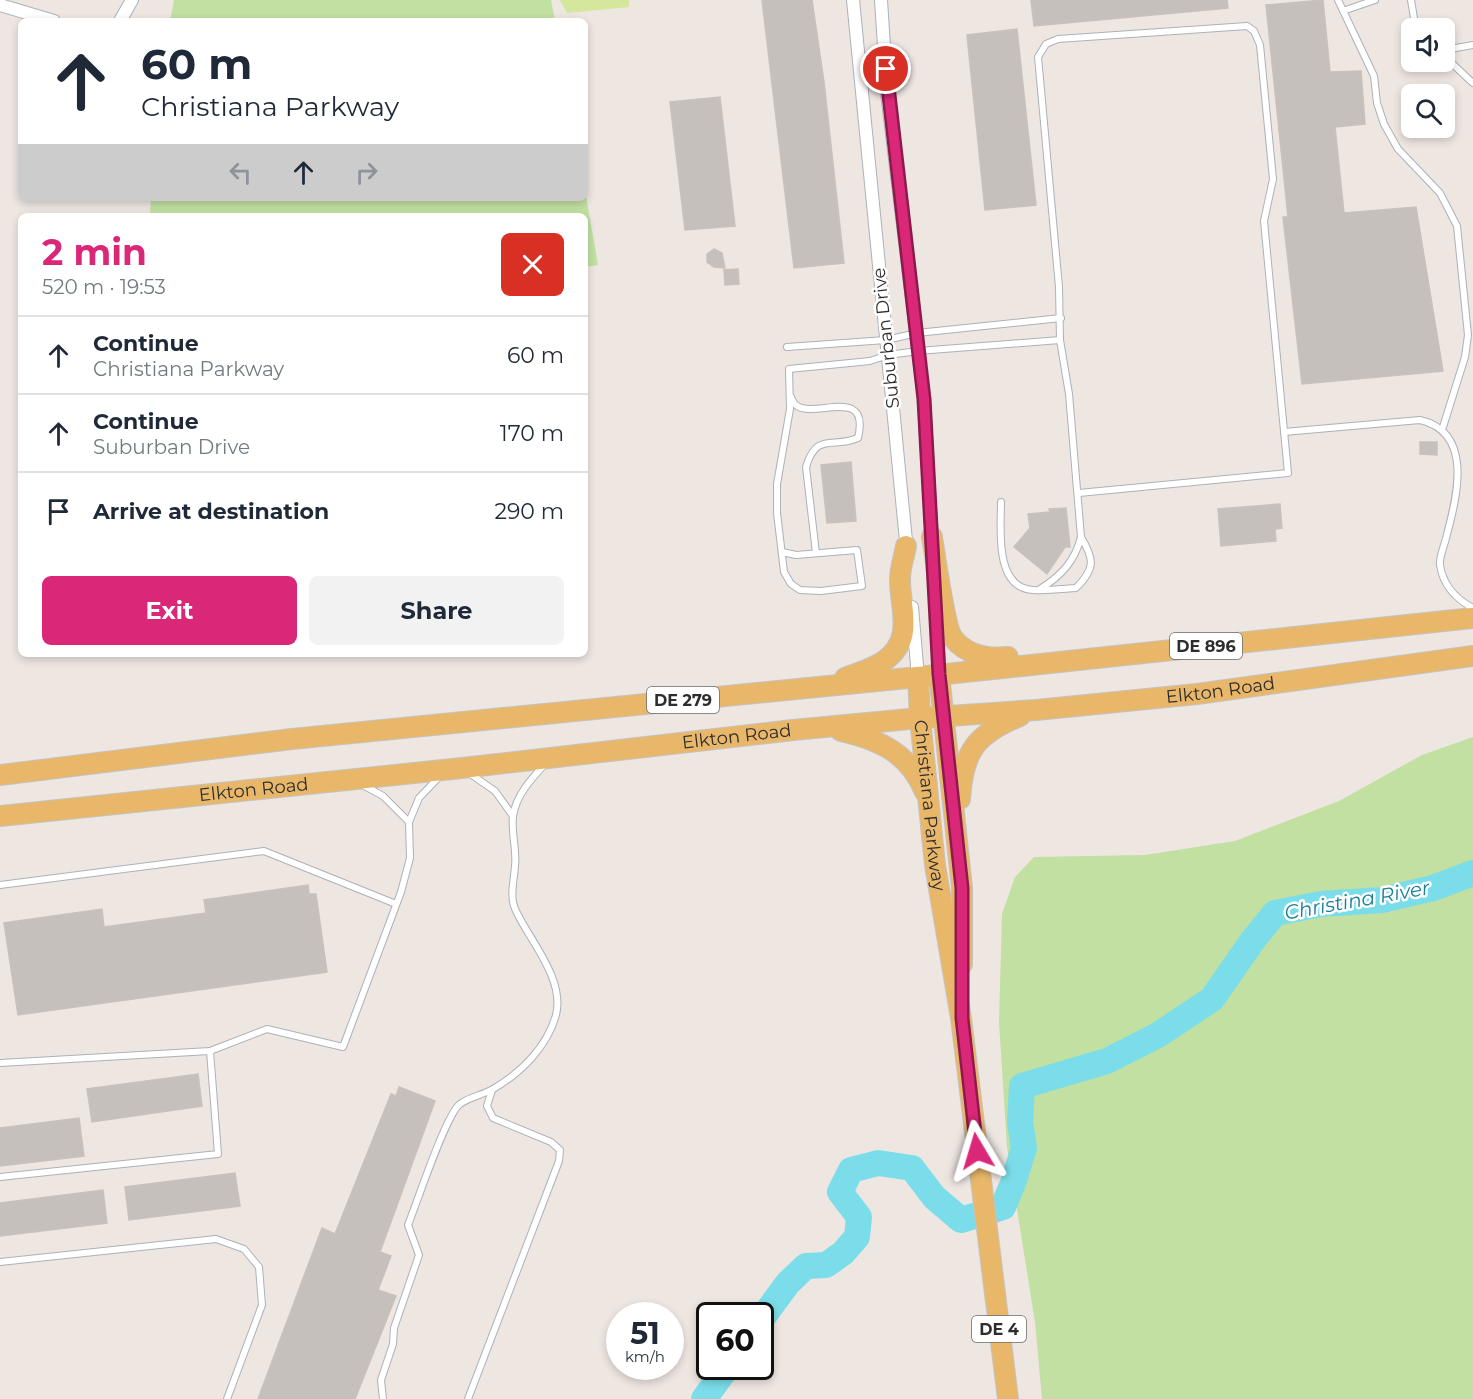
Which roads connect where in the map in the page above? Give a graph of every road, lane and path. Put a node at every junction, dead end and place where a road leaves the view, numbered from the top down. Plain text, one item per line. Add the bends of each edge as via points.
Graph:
1 (132, 0) edge
2 (853, 0) edge
3 (881, 0) edge
4 (1338, 0) edge
5 (1375, 0) edge
6 (1411, 0) edge
7 (0, 4) edge
8 (1344, 12) junction
9 (44, 18) edge
10 (122, 18) edge
11 (1414, 18) edge
12 (1473, 45) edge
13 (1455, 48) edge
14 (1455, 65) edge
15 (1473, 83) edge
16 (1061, 318) junction
17 (917, 333) junction
18 (886, 340) junction
19 (1060, 340) junction
20 (787, 347) dead end
21 (918, 351) junction
22 (888, 355) junction
23 (790, 396) junction
24 (1443, 428) junction
25 (1284, 432) junction
26 (1079, 493) junction
27 (1001, 502) dead end
28 (932, 537) junction
29 (1081, 537) junction
30 (906, 546) junction
31 (782, 552) junction
32 (816, 553) junction
33 (1040, 589) junction
34 (1473, 608) edge
35 (1473, 618) edge
36 (1129, 654) junction
37 (1473, 656) edge
38 (939, 674) junction
39 (918, 677) junction
40 (827, 686) junction
41 (1036, 710) junction
42 (943, 716) junction
43 (920, 718) junction
44 (824, 727) junction
45 (550, 758) junction
46 (455, 769) junction
47 (0, 775) edge
48 (352, 779) junction
49 (928, 800) junction
50 (0, 816) edge
51 (513, 816) junction
52 (409, 822) junction
53 (957, 843) junction
54 (0, 885) edge
55 (396, 904) junction
56 (962, 1018) junction
57 (210, 1052) junction
58 (0, 1063) edge
59 (492, 1090) junction
60 (0, 1177) edge
61 (0, 1262) edge
62 (227, 1399) edge
63 (383, 1399) edge
64 (468, 1399) edge
65 (1008, 1399) edge

1 - 10 street
2 - 18 street, Suburban Drive
3 - 17 street, Suburban Drive via 887,93
4 - 8 lane
5 - 8 lane
6 - 11 lane
7 - 9 street
8 - 24 lane via 1374,76 1384,124 1398,149 1440,193 1457,226 1468,334 1465,357
12 - 13 lane
14 - 15 lane
16 - 17 lane
16 - 19 lane
16 - 25 lane via 1038,57 1046,44 1058,39 1247,26 1260,45 1273,179 1264,221
17 - 18 lane
17 - 21 street, Suburban Drive
18 - 20 lane
18 - 22 street, Suburban Drive
19 - 21 lane
19 - 26 lane
21 - 22 lane
21 - 28 street, Suburban Drive
22 - 23 lane via 870,362 789,369
22 - 30 street, Suburban Drive
23 - 31 lane via 777,483
23 - 32 lane via 795,405 804,409 842,406 858,416 858,438 816,446 806,467
24 - 25 lane via 1420,420
24 - 34 lane via 1458,440 1463,475 1440,563 1452,592
25 - 26 lane via 1288,473
26 - 29 lane
27 - 33 lane via 1003,564 1023,587
28 - 36 main road via 949,630 967,650 996,658 1102,646
28 - 38 street, Suburban Drive
29 - 33 lane via 1077,552 1065,569
29 - 33 lane via 1091,555 1085,579 1076,588
30 - 39 street, Suburban Drive
30 - 40 main road via 900,578 905,622 897,647 883,662
31 - 32 lane
31 - 32 lane via 784,573 790,584 800,590 862,586 857,550
35 - 36 main road, DE 896
36 - 38 main road, DE 896
37 - 41 main road, Elkton Road via 1197,694
38 - 39 main road, DE 896
38 - 42 main road, Christiana Parkway / DE 4
39 - 40 main road, DE 279
39 - 43 main road, Christiana Parkway / DE 4
40 - 47 main road, DE 279 via 292,739
41 - 42 main road, Elkton Road
41 - 53 main road via 987,731 970,750 962,773
42 - 43 main road, Elkton Road / DE 279
42 - 53 main road, Christiana Parkway / DE 4
43 - 44 main road, Elkton Road / DE 279
43 - 49 main road, Christiana Parkway / DE 4
44 - 45 main road, Elkton Road / DE 279
44 - 49 main road via 869,738 891,749 914,772
45 - 46 main road, Elkton Road / DE 279
45 - 51 lane via 526,785
46 - 48 main road, Elkton Road / DE 279
46 - 51 lane via 495,791
46 - 52 lane via 419,798
48 - 50 main road, Elkton Road / DE 279
48 - 52 lane via 383,796
49 - 56 main road, Christiana Parkway / DE 4 via 935,865
51 - 59 lane via 514,908 544,958 556,991 556,1013 544,1042 524,1067
52 - 55 lane via 410,858
53 - 56 main road, Christiana Parkway / DE 4 via 962,888
54 - 55 lane via 264,851
55 - 57 lane via 343,1047 267,1029
56 - 65 main road, DE 4
57 - 58 lane
57 - 60 lane via 218,1154
59 - 63 lane via 459,1104 408,1225 419,1255 394,1328 381,1380
59 - 64 lane via 487,1106 493,1118 551,1142 560,1150
61 - 62 lane via 216,1239 244,1249 259,1268 262,1305

